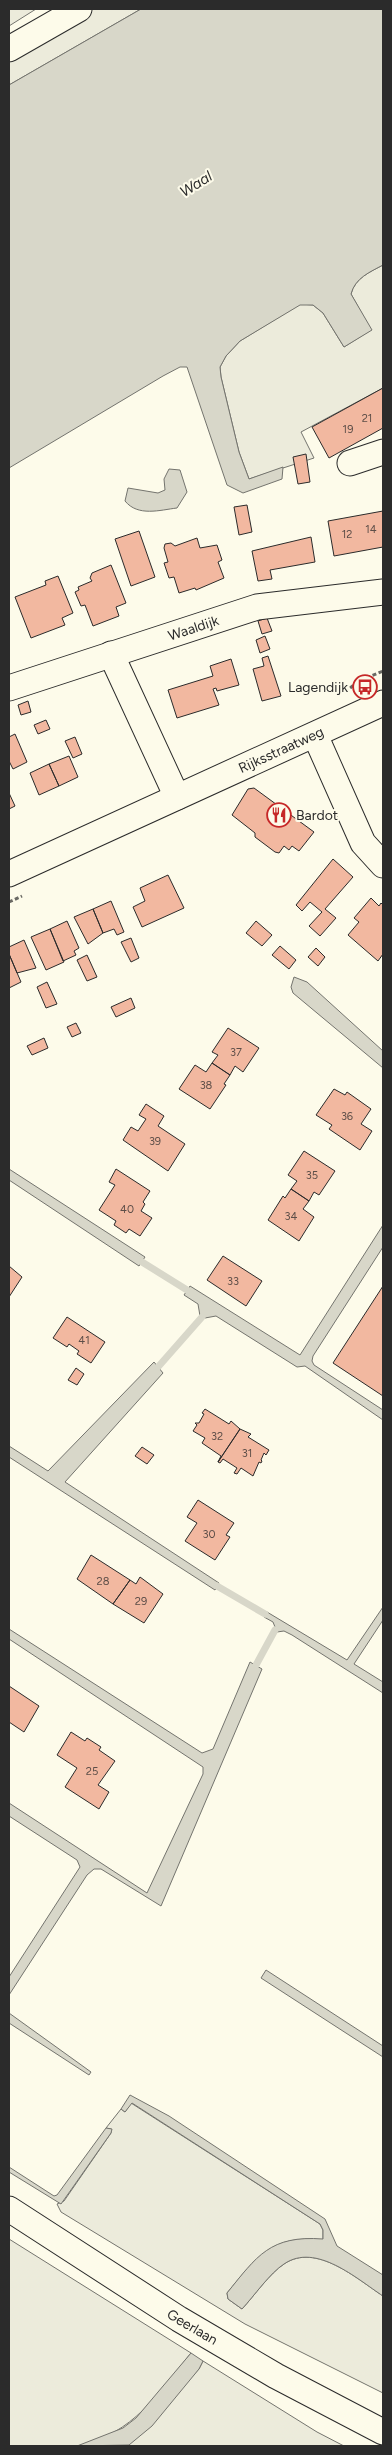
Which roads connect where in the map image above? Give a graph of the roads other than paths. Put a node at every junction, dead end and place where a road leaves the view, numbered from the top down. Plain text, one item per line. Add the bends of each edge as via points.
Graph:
1 (79, 9) edge
2 (9, 49) edge
3 (383, 452) edge
4 (350, 464) dead end
5 (383, 592) edge
6 (111, 654) junction
7 (9, 688) edge
8 (383, 703) edge
9 (315, 735) junction
10 (177, 797) junction
11 (383, 865) edge
12 (9, 874) edge
13 (9, 2209) edge
14 (383, 2432) edge

1 - 2 street
3 - 4 street
5 - 6 street, Waaldijk via 257,607
6 - 7 street, Waaldijk
6 - 10 street
8 - 9 street, Rijksstraatweg
9 - 10 street, Rijksstraatweg
9 - 11 street via 363,843
10 - 12 street, Rijksstraatweg
13 - 14 street, Geerlaan via 179,2319 276,2376

